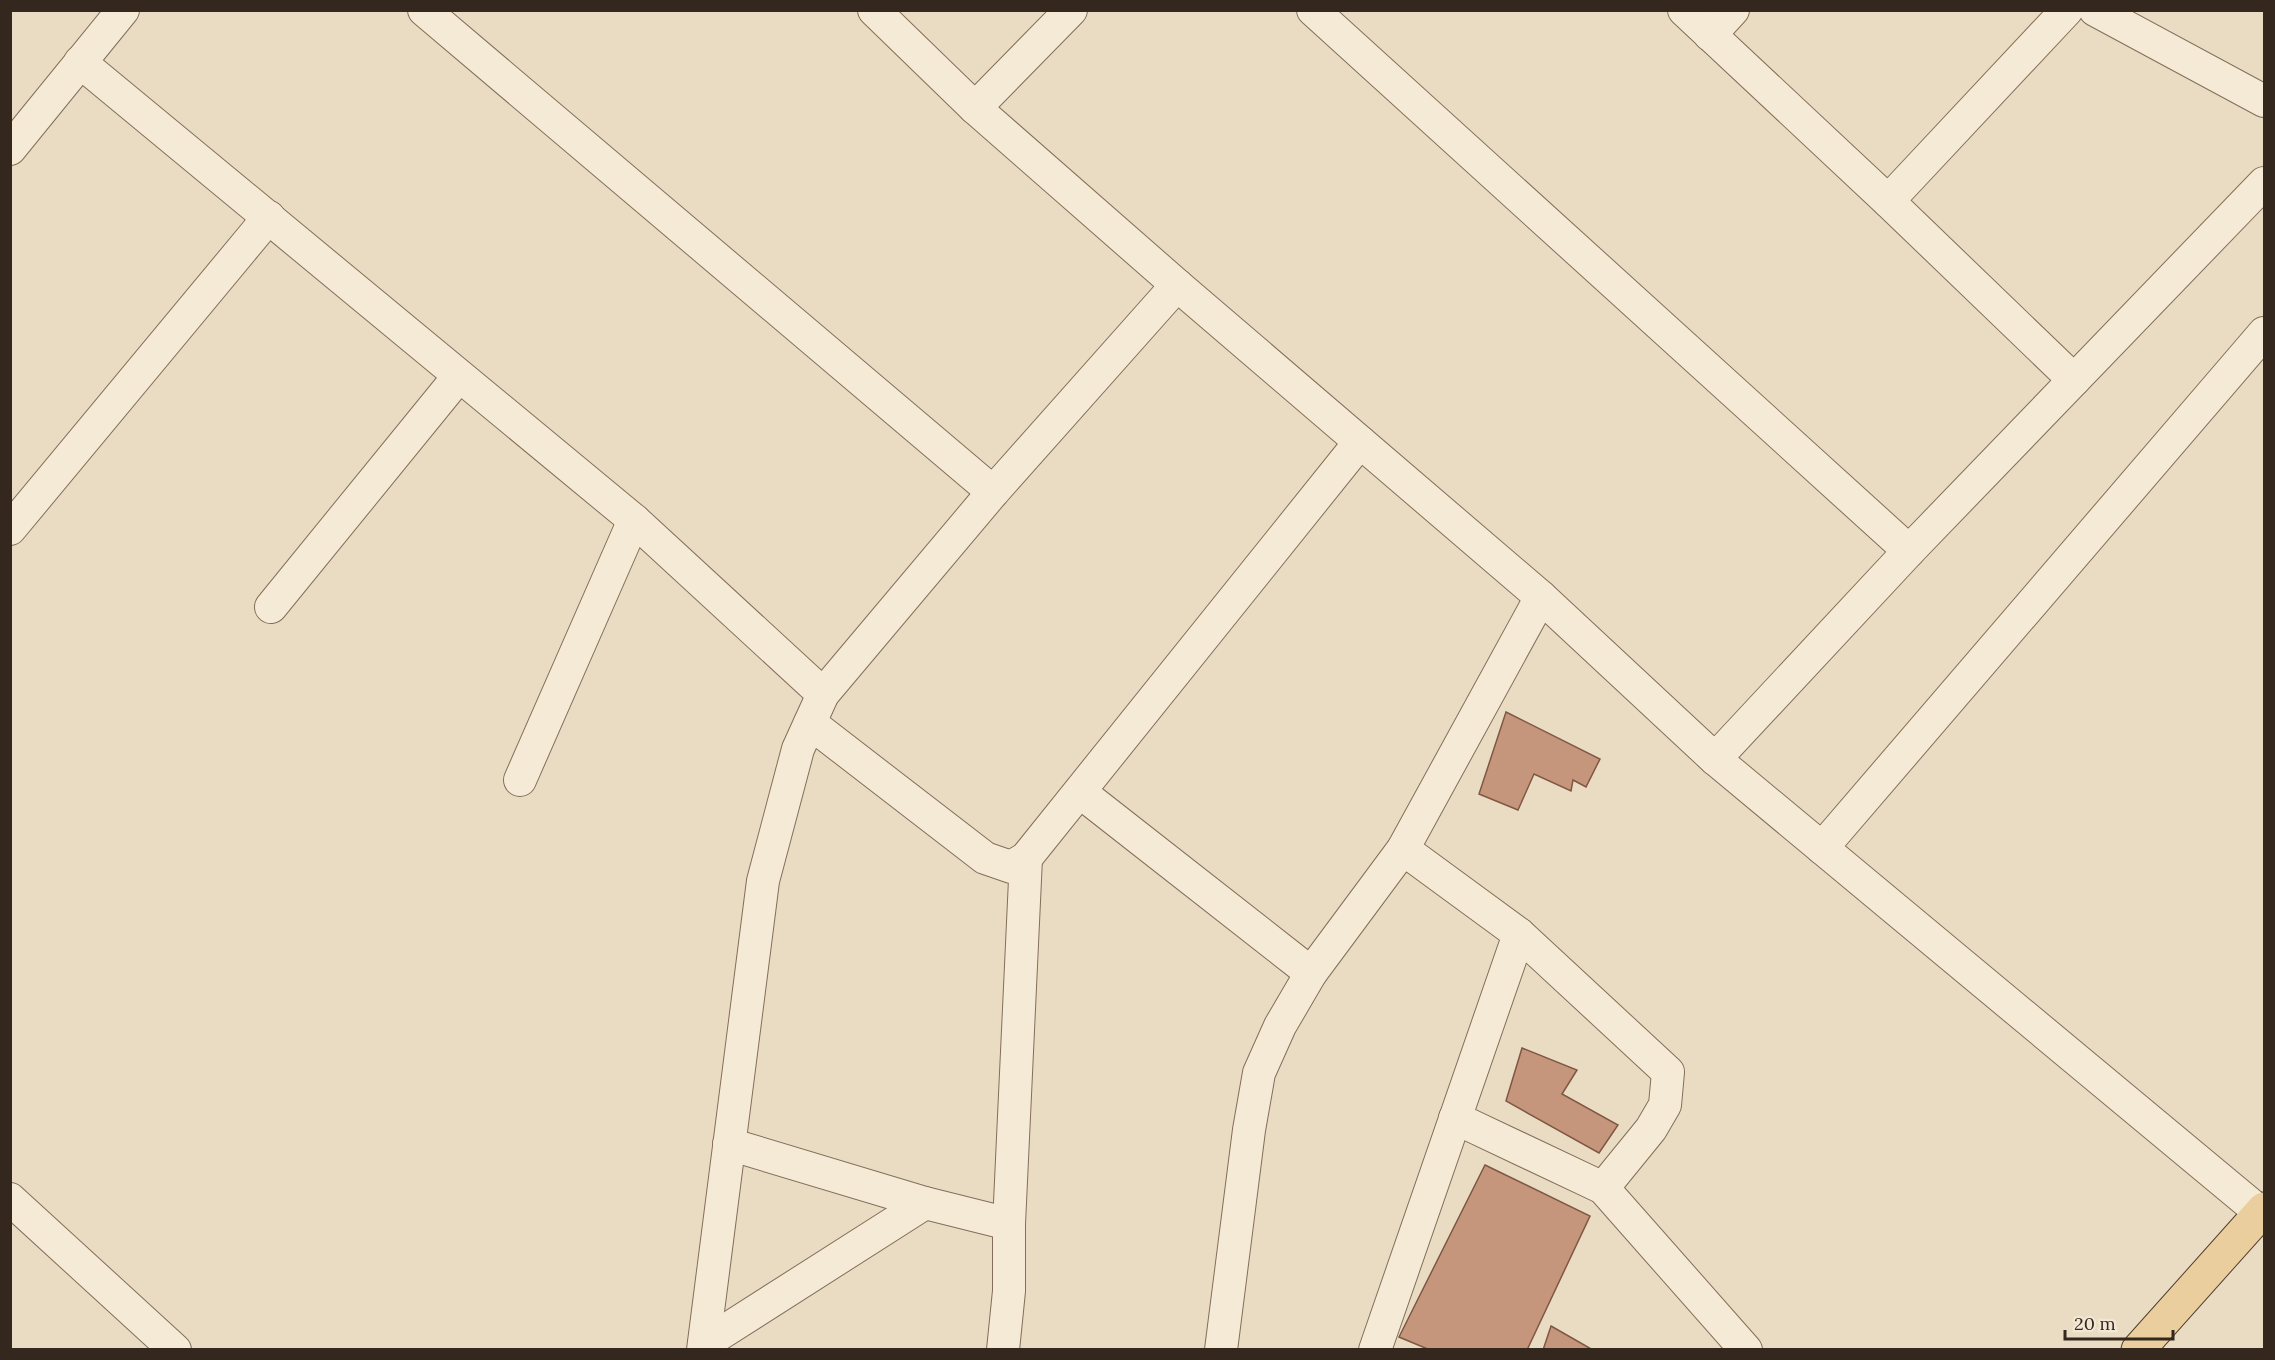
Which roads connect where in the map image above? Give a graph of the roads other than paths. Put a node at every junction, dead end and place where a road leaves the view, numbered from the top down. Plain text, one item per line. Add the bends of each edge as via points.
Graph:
1 (123, 10) edge
2 (424, 10) edge
3 (874, 10) edge
4 (1071, 10) edge
5 (1313, 10) edge
6 (1684, 10) edge
7 (1733, 10) edge
8 (2067, 10) edge
9 (2095, 10) edge
10 (1710, 34) junction
11 (80, 62) junction
12 (2265, 101) edge
13 (975, 108) junction
14 (10, 149) edge
15 (2265, 183) edge
16 (1888, 201) junction
17 (269, 217) junction
18 (1177, 285) junction
19 (2265, 333) edge
20 (459, 376) junction
21 (2074, 380) junction
22 (1360, 442) junction
23 (993, 492) junction
24 (634, 520) junction
25 (10, 529) edge
26 (1909, 551) junction
27 (1541, 597) junction
28 (271, 607) dead end
29 (823, 694) junction
30 (810, 723) junction
31 (1715, 759) junction
32 (520, 780) dead end
33 (1080, 792) junction
34 (1822, 848) junction
35 (1403, 849) junction
36 (1026, 858) junction
37 (1519, 934) junction
38 (1311, 974) junction
39 (1455, 1118) junction
40 (729, 1144) junction
41 (1603, 1188) junction
42 (10, 1199) edge
43 (925, 1203) junction
44 (2263, 1211) edge
45 (1010, 1224) junction
46 (703, 1347) edge
47 (175, 1350) edge
48 (1003, 1350) edge
49 (1221, 1350) edge
50 (1375, 1350) edge
51 (1746, 1350) edge
52 (2139, 1350) edge

1 - 11 street
2 - 23 street
3 - 13 street
4 - 13 street
5 - 26 street
6 - 10 street
7 - 10 street
8 - 16 street
9 - 12 street
10 - 16 street
11 - 14 street
11 - 17 street
13 - 18 street
15 - 21 street
16 - 21 street
17 - 20 street
17 - 25 street
18 - 22 street
18 - 23 street
19 - 34 street
20 - 24 street
20 - 28 street
21 - 26 street
22 - 27 street
22 - 33 street
23 - 29 street
24 - 29 street
24 - 32 street
26 - 31 street
27 - 31 street
27 - 35 street
29 - 30 street
30 - 36 street via 985,858 1011,867
30 - 40 street via 798,749 763,881
31 - 34 street
33 - 36 street
33 - 38 street
34 - 44 street
35 - 37 street
35 - 38 street
36 - 45 street
37 - 39 street
37 - 41 street via 1668,1072 1665,1105 1651,1130
38 - 49 street via 1280,1026 1259,1072
39 - 41 street
39 - 50 street
40 - 43 street
40 - 46 street
41 - 51 street
42 - 47 street
43 - 45 street
43 - 46 street
44 - 52 main road
45 - 48 street

